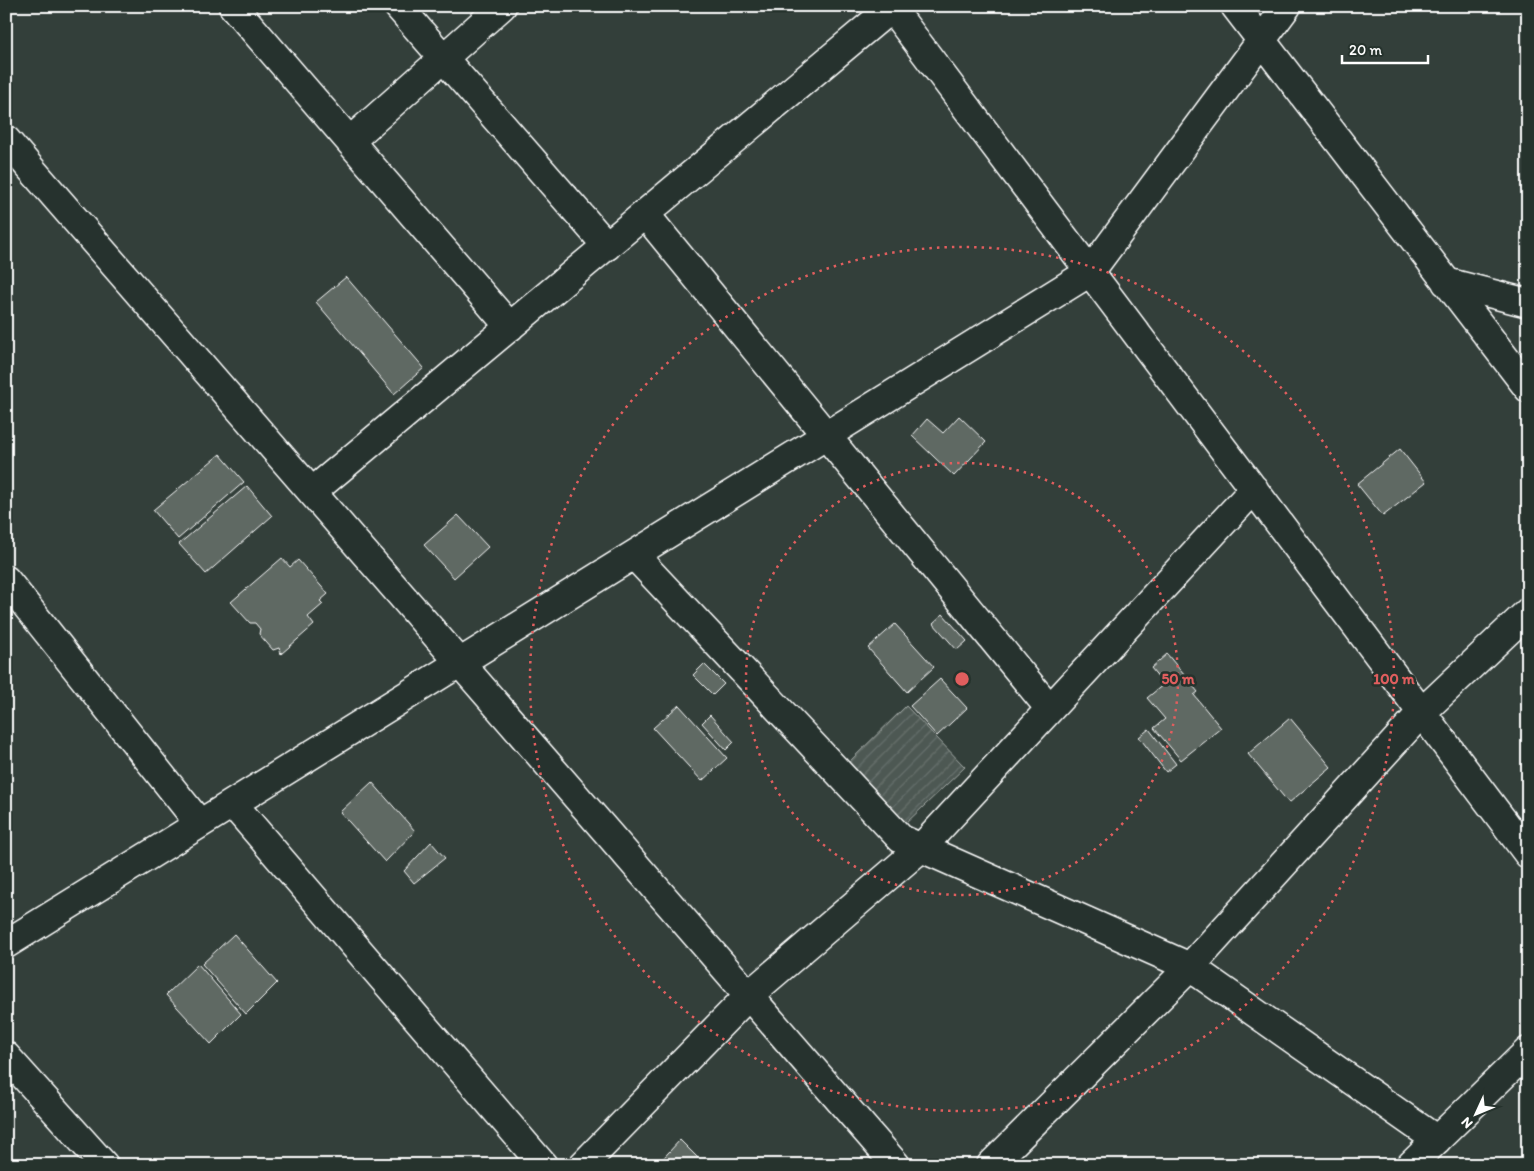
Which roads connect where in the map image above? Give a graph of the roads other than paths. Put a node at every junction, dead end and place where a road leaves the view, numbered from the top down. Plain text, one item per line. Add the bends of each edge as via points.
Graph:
1 (233, 6) edge
2 (398, 6) edge
3 (502, 6) edge
4 (1235, 6) edge
5 (1286, 6) edge
6 (890, 7) edge
7 (1262, 40) junction
8 (443, 58) junction
9 (6, 140) edge
10 (350, 141) junction
11 (645, 214) junction
12 (607, 246) junction
13 (1090, 272) junction
14 (1446, 282) junction
15 (1528, 303) edge
16 (510, 328) junction
17 (1528, 388) edge
18 (826, 436) junction
19 (1254, 489) junction
20 (312, 492) junction
21 (634, 555) junction
22 (6, 580) edge
23 (1528, 612) edge
24 (459, 663) junction
25 (1050, 709) junction
26 (1421, 713) junction
27 (233, 804) junction
28 (199, 823) junction
29 (922, 847) junction
30 (1528, 854) edge
31 (6, 944) edge
32 (1190, 967) junction
33 (749, 995) junction
34 (1528, 1051) edge
35 (6, 1056) edge
36 (1437, 1140) junction
37 (104, 1165) edge
38 (544, 1165) edge
39 (583, 1165) edge
40 (896, 1165) edge
41 (992, 1165) edge
42 (1411, 1165) edge

1 - 10 street
2 - 8 street
3 - 8 street
4 - 7 street
5 - 7 street
6 - 11 street
6 - 13 street
7 - 13 street
7 - 14 street
8 - 10 street
8 - 12 street
9 - 20 street
10 - 16 street
11 - 12 street
11 - 18 street
12 - 16 street
13 - 18 street
13 - 19 street
14 - 15 street
14 - 17 street
16 - 20 street
18 - 21 street
18 - 25 street
19 - 25 street
19 - 26 street
20 - 24 street
21 - 24 street
21 - 29 street via 901,839
22 - 28 street
23 - 26 street
24 - 27 street
24 - 33 street
25 - 29 street
26 - 30 street
26 - 32 street
27 - 28 street
27 - 38 street
28 - 31 street
29 - 32 street
29 - 33 street
32 - 36 street
32 - 41 street
33 - 39 street
33 - 40 street
34 - 36 street
35 - 37 street
36 - 42 street

